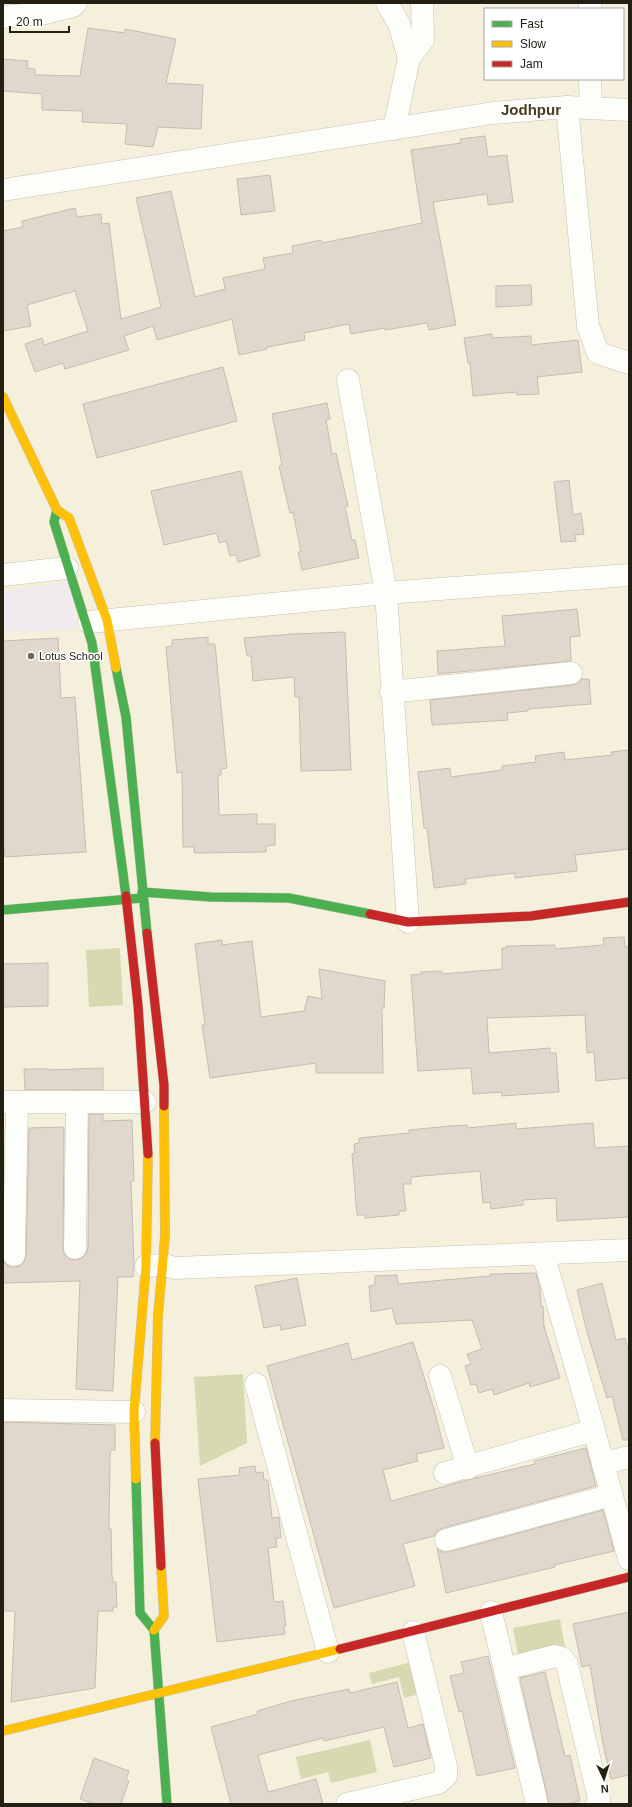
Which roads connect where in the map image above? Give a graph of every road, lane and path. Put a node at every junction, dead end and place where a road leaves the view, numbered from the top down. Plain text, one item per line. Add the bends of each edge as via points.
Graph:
1 (76, 3) edge
2 (387, 3) edge
3 (422, 3) edge
4 (3, 17) edge
5 (409, 58) junction
6 (590, 80) edge
7 (567, 107) junction
8 (591, 108) junction
9 (629, 110) edge
10 (394, 129) junction
11 (3, 190) edge
12 (629, 363) edge
13 (348, 380) dead end
14 (3, 397) edge
15 (57, 510) junction
16 (67, 568) junction
17 (3, 575) edge
18 (629, 575) edge
19 (386, 593) junction
20 (107, 620) junction
21 (85, 623) junction
22 (571, 673) dead end
23 (391, 692) junction
24 (121, 888) junction
25 (142, 892) junction
26 (126, 899) junction
27 (629, 902) edge
28 (3, 910) edge
29 (408, 922) junction
30 (10, 1102) edge
31 (77, 1102) junction
32 (146, 1102) junction
33 (75, 1248) dead end
34 (629, 1250) edge
35 (541, 1254) junction
36 (14, 1255) dead end
37 (154, 1266) junction
38 (440, 1376) dead end
39 (256, 1384) dead end
40 (3, 1410) edge
41 (134, 1412) junction
42 (594, 1430) junction
43 (629, 1457) edge
44 (603, 1464) junction
45 (468, 1468) junction
46 (445, 1473) dead end
47 (612, 1495) junction
48 (446, 1540) dead end
49 (629, 1559) edge
50 (629, 1577) edge
51 (492, 1612) junction
52 (154, 1630) junction
53 (413, 1632) junction
54 (328, 1652) junction
55 (505, 1669) junction
56 (158, 1694) junction
57 (3, 1731) edge
58 (167, 1804) edge
59 (347, 1804) edge
60 (537, 1804) edge
61 (597, 1804) edge

1 - 4 street via 45,13
2 - 5 street via 399,24
3 - 5 street via 423,40
5 - 10 street
6 - 8 street
7 - 8 street
7 - 10 street via 493,113
7 - 12 street via 588,326 598,352
8 - 9 street
10 - 11 street
13 - 19 street
14 - 15 street
15 - 16 street via 54,522
15 - 20 street via 69,518
16 - 17 street
16 - 21 street
18 - 19 street
19 - 20 street
19 - 23 street
20 - 21 street
20 - 25 street via 126,718
21 - 24 street via 92,643
22 - 23 street
23 - 29 street
24 - 25 street
24 - 26 street
25 - 26 street
25 - 29 street via 211,897 289,898
25 - 37 street via 164,1085 165,1236
26 - 28 street
26 - 32 street
27 - 29 street via 531,916
30 - 31 street
30 - 36 street
31 - 32 street
31 - 33 street
32 - 37 street
34 - 35 street
35 - 37 street via 176,1268
35 - 42 street
37 - 41 street
37 - 52 street via 158,1316 154,1450 164,1616
38 - 45 street
39 - 54 street
40 - 41 street
41 - 52 street via 140,1613
42 - 44 street
42 - 45 street
43 - 44 street
44 - 47 street
45 - 46 street
47 - 48 street
47 - 49 street
50 - 51 street
51 - 53 street
51 - 55 street
52 - 56 street
53 - 54 street
53 - 59 street via 446,1766 446,1776 438,1783
54 - 56 street
55 - 60 street
55 - 61 street via 555,1656 562,1658 567,1664 599,1799
56 - 57 street
56 - 58 street

